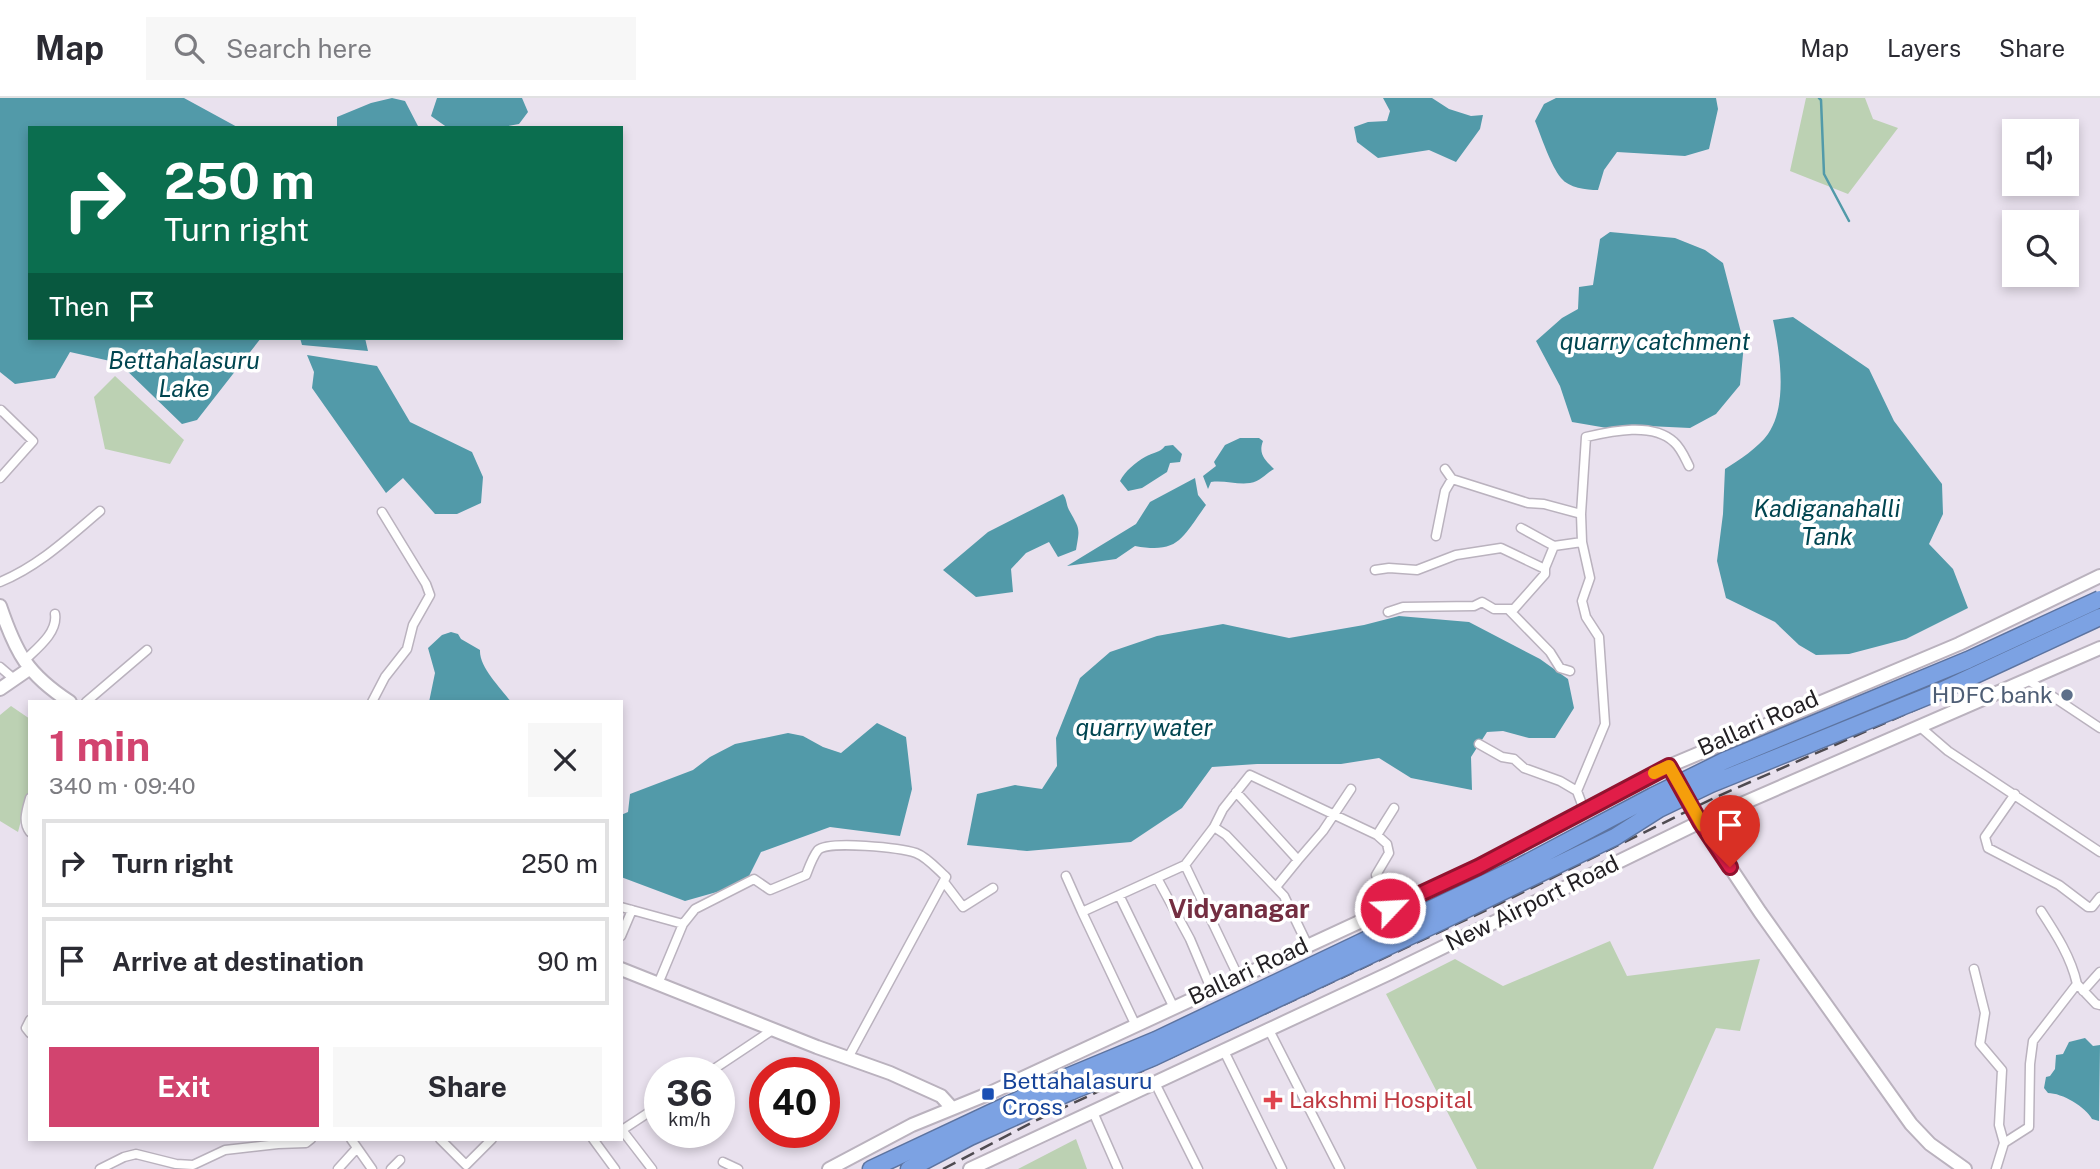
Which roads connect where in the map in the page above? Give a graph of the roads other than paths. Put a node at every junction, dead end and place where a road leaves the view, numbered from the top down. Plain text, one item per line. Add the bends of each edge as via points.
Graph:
1 (0, 411) edge
2 (1689, 466) dead end
3 (1445, 469) dead end
4 (0, 478) edge
5 (1452, 479) junction
6 (100, 511) dead end
7 (382, 512) dead end
8 (1581, 513) junction
9 (1521, 528) dead end
10 (1436, 536) dead end
11 (1582, 542) junction
12 (1554, 546) junction
13 (1545, 569) junction
14 (1375, 570) dead end
15 (2100, 576) edge
16 (0, 582) edge
17 (2100, 599) edge
18 (0, 606) edge
19 (1509, 610) junction
20 (1388, 612) dead end
21 (55, 614) dead end
22 (2100, 617) edge
23 (2100, 648) edge
24 (147, 650) dead end
25 (27, 665) junction
26 (0, 667) edge
27 (1570, 671) dead end
28 (2028, 680) junction
29 (5, 683) edge
30 (67, 700) edge
31 (88, 700) edge
32 (373, 700) edge
33 (1919, 726) junction
34 (2100, 728) edge
35 (1479, 744) dead end
36 (1669, 766) junction
37 (1351, 789) dead end
38 (1577, 791) junction
39 (1236, 792) junction
40 (2014, 794) junction
41 (1583, 807) dead end
42 (28, 808) edge
43 (1394, 808) dead end
44 (1335, 815) junction
45 (1700, 822) junction
46 (1214, 827) junction
47 (28, 829) edge
48 (1377, 835) junction
49 (2100, 852) edge
50 (1298, 860) junction
51 (1185, 865) junction
52 (1066, 876) dead end
53 (1157, 878) junction
54 (944, 882) junction
55 (1276, 887) junction
56 (993, 888) dead end
57 (1119, 895) junction
58 (2100, 897) edge
59 (623, 908) edge
60 (1390, 908) junction
61 (632, 910) junction
62 (2041, 911) dead end
63 (1082, 912) junction
64 (683, 924) junction
65 (623, 931) edge
66 (1308, 946) junction
67 (1974, 969) dead end
68 (623, 970) edge
69 (2100, 972) edge
70 (1239, 978) junction
71 (658, 984) junction
72 (2080, 987) junction
73 (1212, 991) junction
74 (2100, 1005) edge
75 (1174, 1008) junction
76 (1136, 1026) junction
77 (1268, 1028) junction
78 (774, 1029) junction
79 (1223, 1049) junction
80 (732, 1057) edge
81 (848, 1058) junction
82 (1155, 1083) junction
83 (1070, 1084) junction
84 (952, 1108) junction
85 (1093, 1112) junction
86 (644, 1116) edge
87 (623, 1129) edge
88 (623, 1131) edge
89 (308, 1141) edge
90 (352, 1141) edge
91 (442, 1141) edge
92 (490, 1141) edge
93 (594, 1141) edge
94 (2004, 1143) junction
95 (357, 1149) junction
96 (400, 1160) dead end
97 (723, 1162) dead end
98 (100, 1169) edge
99 (338, 1169) edge
100 (372, 1169) edge
101 (391, 1169) edge
102 (615, 1169) edge
103 (652, 1169) edge
104 (738, 1169) edge
105 (829, 1169) edge
106 (871, 1169) edge
107 (909, 1169) edge
108 (970, 1169) edge
109 (1118, 1169) edge
110 (1198, 1169) edge
111 (1282, 1169) edge
112 (1340, 1169) edge
113 (1965, 1169) edge
114 (1996, 1169) edge

1 - 4 street via 33,441
2 - 8 street via 1679,448 1660,432 1607,432 1586,437
3 - 5 street
5 - 8 street via 1528,503
5 - 10 street
6 - 16 street via 41,561
7 - 32 street via 430,595 407,649
8 - 11 street
9 - 12 street
11 - 12 street
11 - 38 street via 1590,578 1582,601 1599,637 1605,724
12 - 13 street
13 - 14 street via 1501,548 1456,555 1416,570
13 - 19 street via 1545,575
15 - 36 street via 1959,644
17 - 83 highway, Ballari Road, bridge via 1968,660 1724,761 1521,866
18 - 25 street via 13,643
19 - 20 street via 1482,602
19 - 27 street via 1560,668
21 - 25 street via 51,633
22 - 83 highway, Ballari Road, bridge via 1943,690 1711,784 1442,921 1154,1057
23 - 28 street, New Airport Road
24 - 31 street
25 - 29 street
25 - 30 street
26 - 29 street
28 - 33 street, New Airport Road
28 - 34 street
33 - 40 street
33 - 45 street, New Airport Road
35 - 38 street
36 - 45 street
36 - 60 street
37 - 44 street
38 - 41 street
39 - 44 street via 1250,775
39 - 46 street
39 - 50 street
40 - 49 street
40 - 58 street via 1985,837 1988,848 2059,885 2088,907
42 - 47 street
43 - 48 street
44 - 48 street
44 - 50 street
45 - 77 street, New Airport Road
45 - 113 street via 1911,1124
46 - 51 street
46 - 55 street
48 - 60 street via 1389,853 1376,875
50 - 55 street
51 - 53 street
51 - 70 street
52 - 63 street
53 - 57 street
53 - 73 street
54 - 56 street via 963,907
54 - 64 street via 946,877 919,854 876,847 824,847 817,851 806,875 770,890 754,880 695,909
54 - 81 street
55 - 66 street
57 - 63 street
57 - 75 street
59 - 61 street
60 - 66 street
61 - 64 street
61 - 65 street
62 - 72 street
63 - 76 street
64 - 71 street
66 - 70 street
67 - 94 street via 1985,1013 1980,1044 2002,1070 1999,1125
68 - 71 street
69 - 72 street
70 - 73 street
71 - 78 street
72 - 74 street
72 - 94 street via 2033,1041 2029,1127
73 - 75 street
75 - 76 street
76 - 84 street
77 - 79 street, New Airport Road
77 - 112 street
78 - 80 street
78 - 81 street
79 - 82 street, New Airport Road
79 - 111 street
81 - 84 street via 941,1096
82 - 85 street, New Airport Road
82 - 110 street
83 - 106 highway, Ballari Road
83 - 107 highway, Ballari Road
84 - 105 street
85 - 108 street, New Airport Road
85 - 109 street
86 - 87 street
88 - 103 street
89 - 98 street via 225,1150 193,1166 136,1154
90 - 95 street
91 - 92 street via 466,1165
93 - 102 street
94 - 114 street
95 - 99 street
95 - 100 street
96 - 101 street
97 - 104 street

